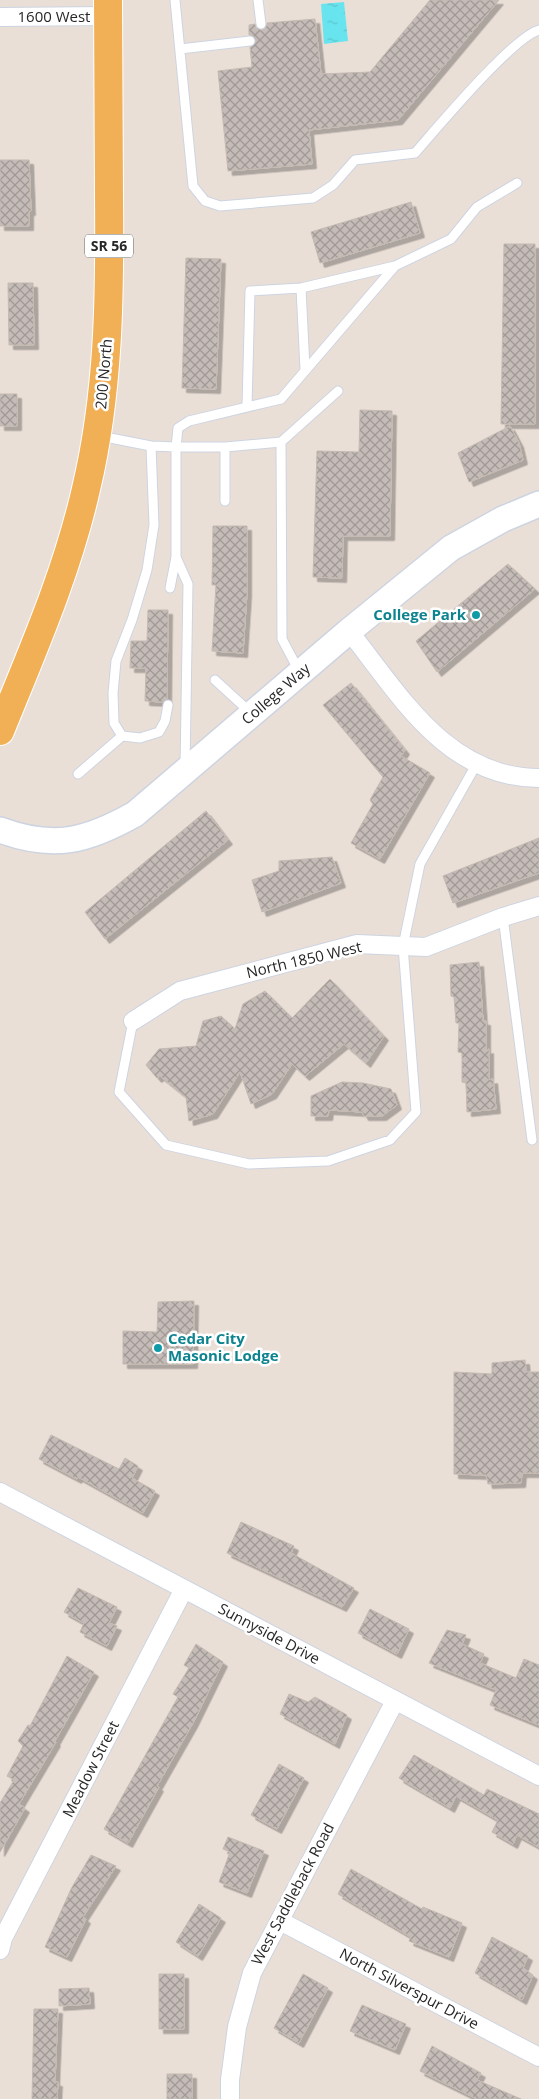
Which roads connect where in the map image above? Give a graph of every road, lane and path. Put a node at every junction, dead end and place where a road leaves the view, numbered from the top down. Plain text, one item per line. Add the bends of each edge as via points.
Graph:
1 (175, 0) edge
2 (258, 0) edge
3 (108, 8) edge
4 (0, 17) edge
5 (261, 24) dead end
6 (539, 30) edge
7 (250, 41) dead end
8 (180, 49) junction
9 (517, 182) dead end
10 (395, 266) junction
11 (301, 288) junction
12 (305, 369) junction
13 (338, 391) dead end
14 (247, 406) junction
15 (97, 435) junction
16 (281, 442) junction
17 (151, 446) junction
18 (176, 447) junction
19 (225, 447) junction
20 (225, 501) dead end
21 (539, 504) edge
22 (176, 557) junction
23 (170, 588) dead end
24 (349, 631) junction
25 (300, 673) junction
26 (215, 680) dead end
27 (168, 704) dead end
28 (253, 714) junction
29 (0, 731) edge
30 (122, 736) junction
31 (476, 765) junction
32 (184, 772) junction
33 (78, 774) dead end
34 (539, 778) edge
35 (0, 830) edge
36 (539, 906) edge
37 (503, 917) junction
38 (403, 946) junction
39 (133, 1021) joint
40 (532, 1140) dead end
41 (0, 1492) edge
42 (184, 1589) junction
43 (394, 1701) junction
44 (539, 1776) edge
45 (280, 1921) junction
46 (0, 1950) edge
47 (539, 2057) edge
48 (230, 2099) edge

1 - 8 lane
2 - 5 lane
3 - 4 street, 1600 West
3 - 15 main road, 200 North / SR 56 via 110,270 106,364
6 - 8 lane via 530,32 498,62 415,153 355,160 333,185 314,198 220,206 205,200 193,186
7 - 8 lane
9 - 10 lane via 477,207 451,239
10 - 11 lane
10 - 12 lane
11 - 12 lane
11 - 14 lane via 250,291
12 - 14 lane via 281,399
13 - 16 lane
14 - 18 lane via 189,421 178,428
15 - 17 lane
15 - 29 main road, 200 North / SR 56 via 86,490 63,570
16 - 19 lane
16 - 25 lane via 282,639
17 - 18 lane
17 - 30 lane via 154,525 147,570 116,660 114,723
18 - 19 lane
18 - 22 lane
19 - 20 lane
21 - 24 main road, College Way via 503,519 451,548
22 - 23 lane
22 - 32 lane via 188,584
24 - 25 main road, College Way
24 - 31 street via 420,721 440,740
25 - 28 main road, College Way
26 - 28 lane
27 - 30 lane via 159,732 140,738
28 - 32 main road, College Way
30 - 33 lane
31 - 34 street via 524,778
31 - 38 lane via 420,864
32 - 35 main road, College Way via 135,814 105,831 75,840 45,842
36 - 37 street, North 1850 West
37 - 38 street, North 1850 West via 426,947
37 - 40 lane
38 - 39 street, North 1850 West via 357,944 180,991
38 - 39 lane via 416,1112 390,1140 328,1161 249,1164 166,1144 119,1092
41 - 42 street, Sunnyside Drive
42 - 43 street, Sunnyside Drive
42 - 46 street, Meadow Street via 3,1938
43 - 44 street, Sunnyside Drive
43 - 45 street, West Saddleback Road
45 - 47 street, North Silverspur Drive
45 - 48 street, West Saddleback Road via 252,1973 237,2027

